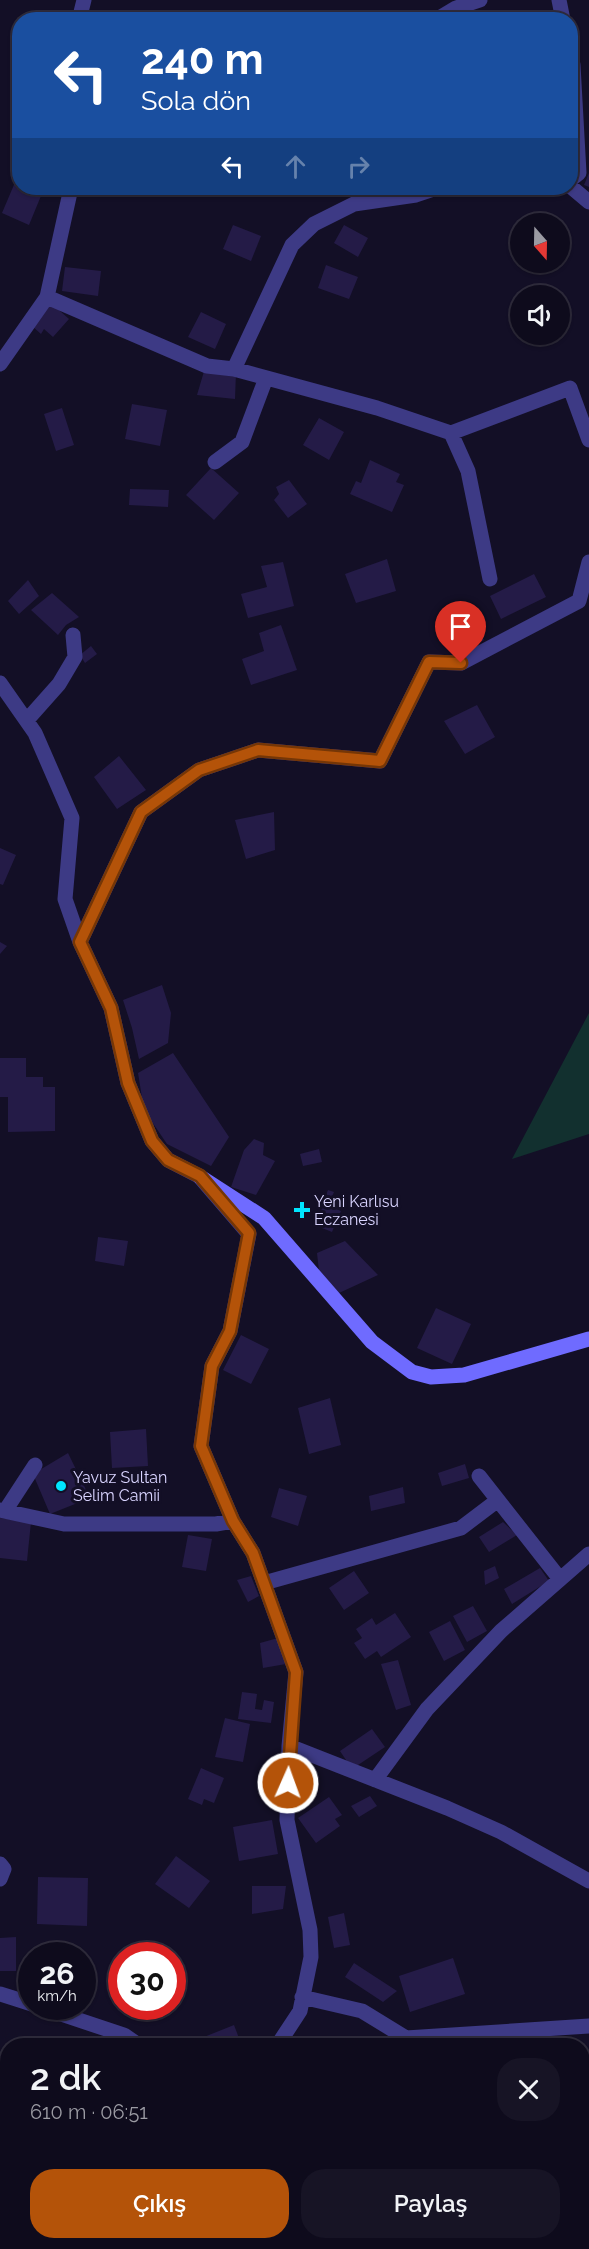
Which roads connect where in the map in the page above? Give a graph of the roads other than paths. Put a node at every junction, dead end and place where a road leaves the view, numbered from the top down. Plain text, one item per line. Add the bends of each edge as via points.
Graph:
1 (480, 0) edge
2 (449, 12) edge
3 (578, 155) edge
4 (578, 174) edge
5 (69, 195) edge
6 (416, 195) edge
7 (47, 297) junction
8 (0, 364) edge
9 (234, 369) junction
10 (266, 378) junction
11 (451, 434) junction
12 (589, 440) edge
13 (215, 462) dead end
14 (589, 562) edge
15 (490, 579) dead end
16 (73, 635) dead end
17 (0, 683) edge
18 (27, 720) junction
19 (80, 942) junction
20 (200, 1176) junction
21 (589, 1339) edge
22 (35, 1465) dead end
23 (479, 1476) dead end
24 (498, 1500) junction
25 (3, 1510) edge
26 (233, 1521) junction
27 (589, 1554) edge
28 (560, 1579) junction
29 (264, 1583) junction
30 (289, 1746) junction
31 (375, 1780) junction
32 (0, 1864) edge
33 (0, 1879) edge
34 (589, 1881) edge
35 (0, 1994) edge
36 (302, 1997) junction
37 (18, 2000) edge
38 (79, 2020) edge
39 (589, 2026) edge
40 (128, 2038) edge
41 (282, 2038) edge

1 - 2 street
3 - 4 street
5 - 7 street
6 - 9 street via 354,204 314,224 292,245
7 - 8 street
7 - 9 street via 207,366
9 - 10 street
10 - 11 street via 377,408
10 - 13 street via 242,442
11 - 12 street via 570,388
11 - 15 street via 468,471
14 - 19 street via 579,601 461,663 429,662 380,761 258,750 199,770 141,812
16 - 18 street via 75,657 59,684
17 - 18 street
18 - 19 street via 72,818 65,899
19 - 20 street via 111,1008 128,1083 152,1141 168,1160
20 - 21 street via 264,1218 372,1342 412,1372 430,1377 464,1375
20 - 26 street via 249,1233 230,1331 212,1366 201,1446
22 - 25 street
23 - 24 street
24 - 28 street
24 - 29 street via 461,1528
25 - 26 street via 64,1524
26 - 29 street via 253,1553
27 - 28 street
28 - 31 street via 501,1630 427,1709
29 - 30 street via 296,1672
30 - 31 street
30 - 36 street via 287,1820 309,1929 310,1957
31 - 34 street via 501,1832
32 - 33 street via 4,1869
35 - 37 street
36 - 39 street via 362,2011 406,2037
36 - 41 street via 300,2011
38 - 40 street

